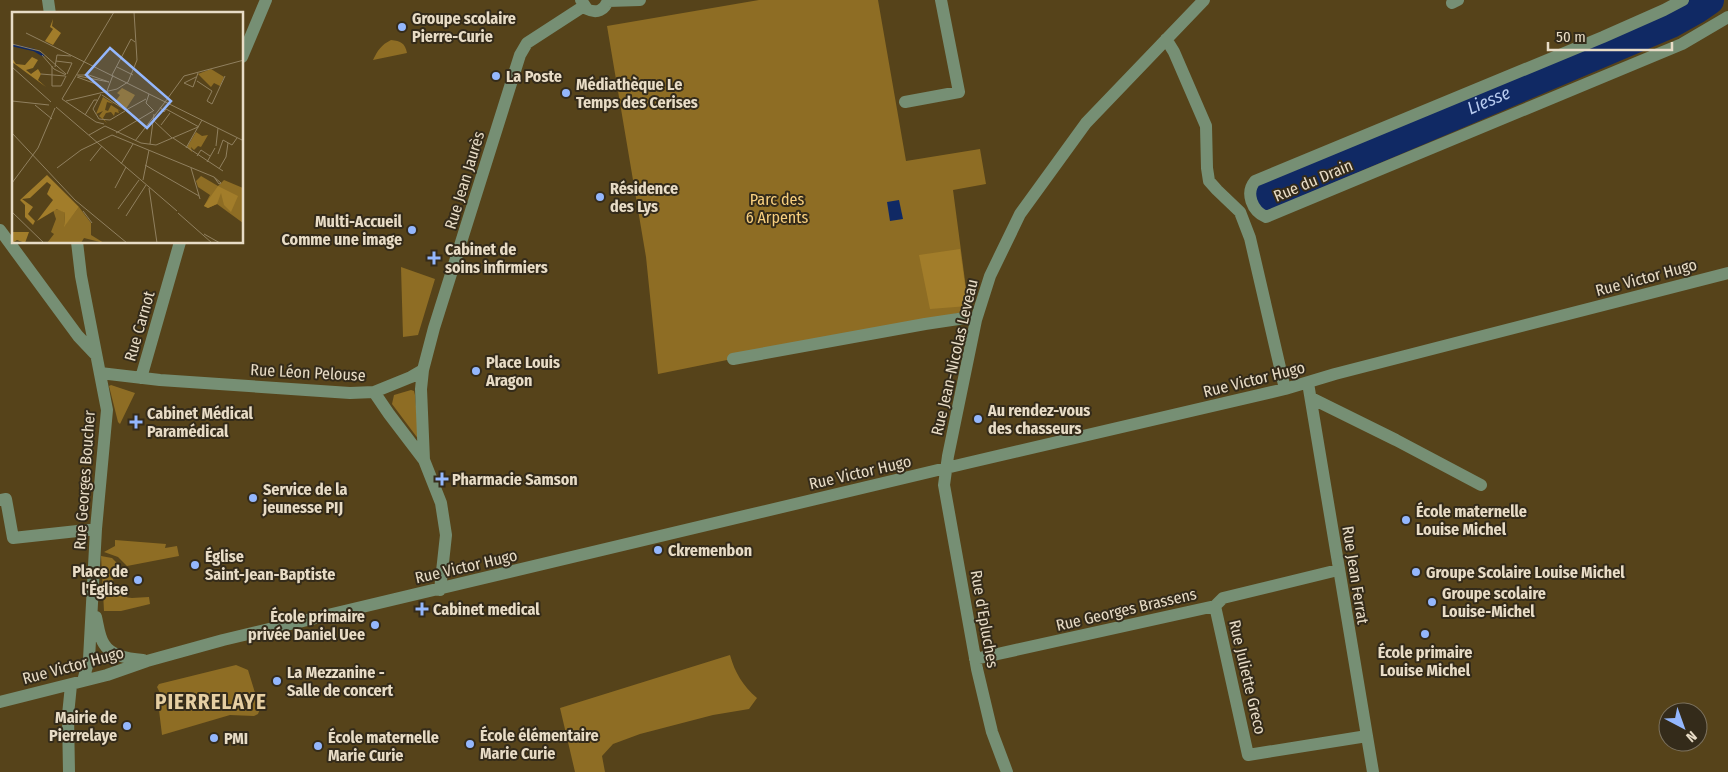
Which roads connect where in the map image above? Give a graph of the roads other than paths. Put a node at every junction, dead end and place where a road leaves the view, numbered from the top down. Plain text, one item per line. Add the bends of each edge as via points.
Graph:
1 (266, 0) edge
2 (640, 0) edge
3 (941, 0) edge
4 (1204, 0) edge
5 (1683, 0) edge
6 (608, 1) edge
7 (582, 3) edge
8 (1728, 17) edge
9 (1166, 39) junction
10 (244, 52) edge
11 (905, 102) dead end
12 (0, 230) edge
13 (77, 244) edge
14 (179, 244) edge
15 (1728, 272) edge
16 (976, 320) junction
17 (96, 355) junction
18 (733, 359) dead end
19 (423, 370) junction
20 (100, 373) junction
21 (141, 378) junction
22 (1308, 382) junction
23 (1285, 389) junction
24 (374, 392) junction
25 (1312, 398) junction
26 (424, 460) junction
27 (946, 468) junction
28 (1481, 485) dead end
29 (0, 500) edge
30 (96, 529) junction
31 (1338, 570) junction
32 (440, 590) junction
33 (93, 602) junction
34 (1215, 606) junction
35 (975, 660) junction
36 (147, 661) junction
37 (77, 683) junction
38 (0, 702) edge
39 (1367, 736) junction
40 (69, 772) edge
41 (1007, 772) edge
42 (1373, 772) edge

1 - 10 street
2 - 6 street
3 - 11 street via 959,92
4 - 9 street, Rue Jean-Nicolas Leveau
5 - 8 street, Rue du Drain via 1603,37 1255,181 1250,190 1252,203 1266,217 1682,44
6 - 7 street via 600,11 591,11
7 - 19 street, Rue Jean Jaurès via 527,43 520,55
9 - 16 street, Rue Jean-Nicolas Leveau via 1086,123 1020,214 990,276
9 - 23 street via 1206,126 1209,181 1240,212 1250,238
12 - 17 street via 78,336
13 - 17 street, Rue Georges Boucher
14 - 21 street, Rue Carnot
15 - 22 street, Rue Victor Hugo
16 - 18 street via 965,318 925,324
16 - 27 street, Rue Jean-Nicolas Leveau
17 - 20 street, Rue Georges Boucher
19 - 24 street
19 - 26 street, Rue Jean Jaurès
20 - 21 street, Rue Carnot
20 - 30 street, Rue Georges Boucher via 107,410
21 - 24 street, Rue Léon Pelouse
22 - 23 street, Rue Victor Hugo
22 - 25 street, Rue Jean Ferrat
23 - 27 street, Rue Victor Hugo
24 - 26 street, Rue Léon Pelouse
25 - 28 street
25 - 31 street, Rue Jean Ferrat
26 - 32 street, Rue Léon Pelouse via 441,503 446,535
27 - 32 street, Rue Victor Hugo
27 - 35 street, Rue d'Epluches via 944,485
29 - 30 street via 6,499 13,538
30 - 33 street, Rue Georges Boucher
31 - 34 street, Rue Georges Brassens via 1223,598
31 - 39 street, Rue Jean Ferrat
32 - 36 street, Rue Victor Hugo via 223,640
33 - 36 street, Rue Georges Boucher via 104,644 127,658
33 - 37 street, Rue Georges Boucher via 89,659
34 - 35 street, Rue Georges Brassens
34 - 39 street, Rue Juliette Greco via 1248,755
35 - 41 street, Rue d'Epluches via 992,732
36 - 37 street, Rue Victor Hugo
37 - 38 street, Rue Victor Hugo
37 - 40 street, Rue Georges Boucher via 68,715
39 - 42 street, Rue Jean Ferrat

